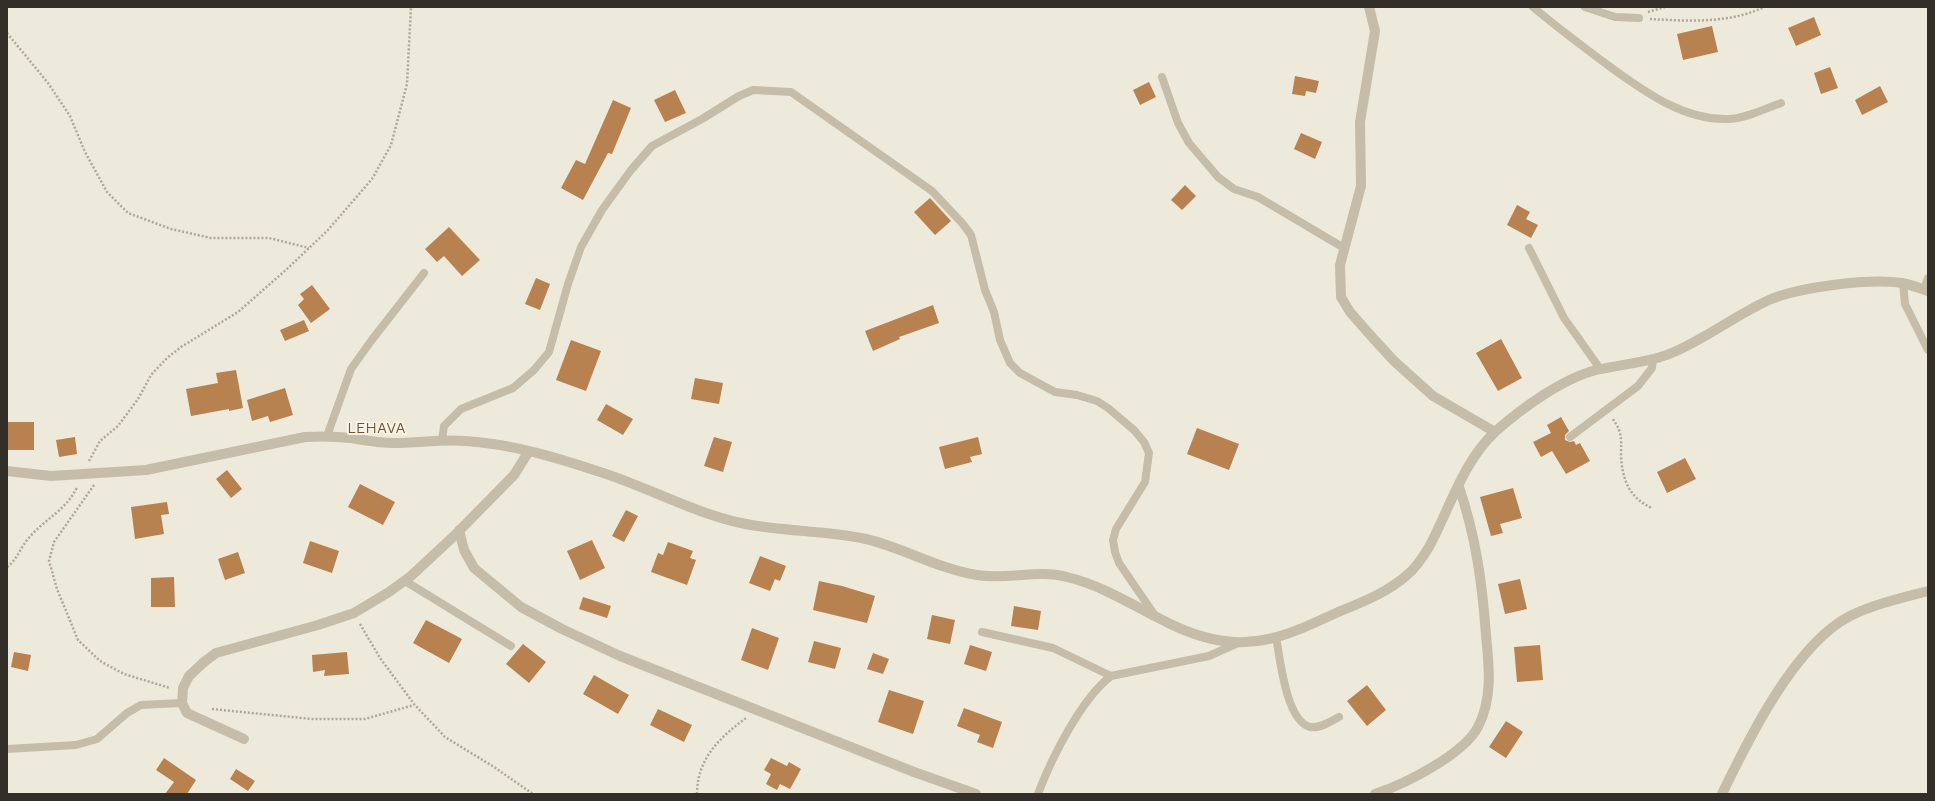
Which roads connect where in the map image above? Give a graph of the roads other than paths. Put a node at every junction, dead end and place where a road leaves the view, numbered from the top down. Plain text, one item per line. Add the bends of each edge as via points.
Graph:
1 (1369, 7) edge
2 (1533, 7) edge
3 (1585, 7) edge
4 (1639, 18) road end
5 (1162, 77) dead end
6 (1781, 103) dead end
7 (1344, 248) junction
8 (1529, 248) dead end
9 (424, 273) dead end
10 (1903, 283) junction
11 (1927, 283) edge
12 (1928, 350) edge
13 (1653, 359) junction
14 (1601, 370) junction
15 (1495, 432) junction
16 (327, 436) junction
17 (1570, 437) dead end
18 (442, 440) junction
19 (529, 451) junction
20 (7, 471) edge
21 (1459, 487) junction
22 (459, 530) junction
23 (405, 581) junction
24 (1928, 591) edge
25 (1156, 617) junction
26 (982, 632) dead end
27 (1276, 637) junction
28 (1238, 642) junction
29 (511, 646) dead end
30 (1111, 676) junction
31 (182, 703) junction
32 (1340, 717) dead end
33 (244, 739) dead end
34 (7, 749) edge
35 (976, 794) edge
36 (1038, 794) edge
37 (1375, 794) edge
38 (1722, 794) edge

1 - 7 street via 1375,31 1360,122 1361,186
2 - 6 lane via 1592,54 1655,98 1677,108 1703,116 1727,119 1743,118
3 - 4 lane via 1616,17
5 - 7 lane via 1178,123 1189,143 1218,177 1234,189 1258,197
7 - 15 street via 1340,265 1341,297 1350,312 1394,361 1433,396
8 - 14 lane via 1564,318
9 - 16 lane via 351,369
10 - 11 street
10 - 12 lane via 1905,304
10 - 13 street via 1879,281 1790,293 1756,306 1676,351
13 - 14 street
13 - 17 lane via 1652,368 1638,386
14 - 15 street via 1575,378 1550,392
15 - 21 street via 1480,448
16 - 18 street via 394,443
16 - 20 street via 305,437 146,470 52,476
18 - 19 street via 506,445
18 - 25 lane via 444,426 461,409 513,388 534,370 549,352 581,247 602,210 652,146 753,90 791,92 932,191 962,223 971,235 1000,340 1010,363 1020,374 1055,392 1077,395 1102,404 1121,417 1144,442 1149,453 1145,482 1116,529 1113,540 1119,563
19 - 22 street via 514,474
19 - 25 street via 601,472 736,522 859,538 973,574 992,577 1040,574 1069,577 1121,598
21 - 27 street via 1428,547 1407,576 1378,595 1289,634
21 - 37 street via 1470,523 1482,583 1489,676 1487,700 1477,728 1446,758 1418,776
22 - 23 street
22 - 35 street via 464,550 474,568 522,607 562,629 620,656
23 - 29 lane
23 - 31 street via 354,613 216,653 189,676 183,688
24 - 38 street via 1849,616 1812,646 1791,672 1767,710 1740,756
25 - 28 street via 1204,638
26 - 30 lane via 1053,648
27 - 28 street via 1256,642
27 - 32 lane via 1288,700 1301,721 1310,727
28 - 30 lane via 1209,656
30 - 36 lane via 1099,685 1085,704 1047,772
31 - 33 street via 187,713
31 - 34 lane via 141,705 126,713 97,739 76,745

